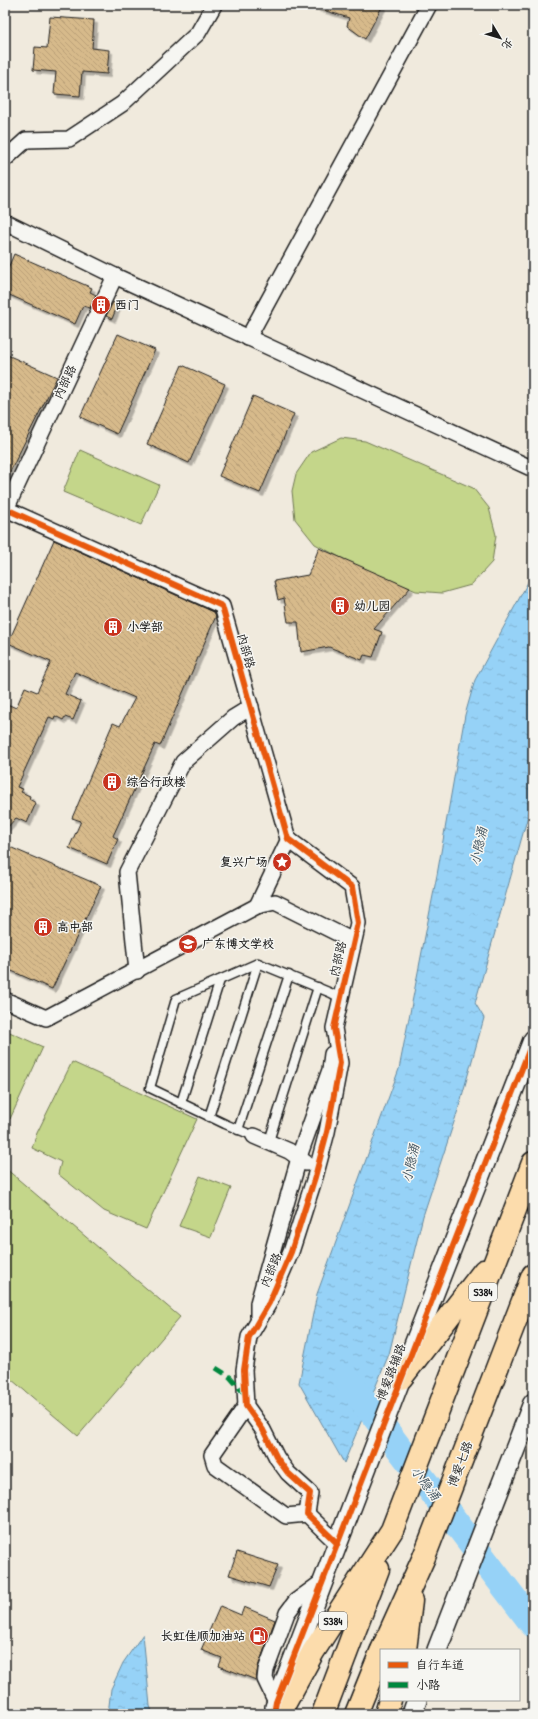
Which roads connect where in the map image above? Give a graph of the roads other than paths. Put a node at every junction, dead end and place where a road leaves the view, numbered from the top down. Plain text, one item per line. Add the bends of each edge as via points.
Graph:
1 (214, 5) edge
2 (429, 5) edge
3 (5, 159) edge
4 (5, 222) edge
5 (115, 276) junction
6 (248, 338) junction
7 (533, 469) edge
8 (6, 510) edge
9 (251, 707) junction
10 (289, 839) junction
11 (257, 906) junction
12 (258, 963) junction
13 (137, 971) junction
14 (346, 975) junction
15 (289, 976) junction
16 (220, 980) junction
17 (318, 987) junction
18 (340, 998) junction
19 (5, 1000) edge
20 (334, 1028) junction
21 (533, 1040) edge
22 (181, 1103) junction
23 (209, 1117) junction
24 (238, 1130) junction
25 (254, 1136) joint
26 (269, 1142) junction
27 (299, 1158) junction
28 (533, 1163) edge
29 (316, 1171) junction
30 (498, 1253) junction
31 (533, 1275) edge
32 (257, 1321) junction
33 (401, 1378) junction
34 (533, 1404) edge
35 (246, 1406) junction
36 (307, 1514) junction
37 (394, 1524) junction
38 (337, 1543) junction
39 (412, 1586) junction
40 (382, 1649) edge
41 (405, 1649) edge
42 (437, 1649) edge
43 (380, 1654) edge
44 (390, 1701) edge
45 (417, 1701) edge
46 (276, 1710) edge
47 (323, 1714) edge
48 (356, 1714) edge
49 (386, 1714) edge
50 (412, 1714) edge

1 - 3 street via 198,33 122,104 69,139 26,140
2 - 6 street
4 - 5 street
5 - 6 street
5 - 8 street, 内部路
6 - 7 street
8 - 9 street, 内部路 via 222,606
9 - 10 street, 内部路
9 - 13 street via 233,718 183,762 127,872
10 - 11 street
10 - 14 street, 内部路 via 352,887 358,923
11 - 13 street, 内部路
11 - 14 street, 内部路 via 275,902 345,937
12 - 15 lane
12 - 16 lane
12 - 23 lane
13 - 19 street, 内部路 via 46,1018
14 - 18 street, 内部路
15 - 17 lane
15 - 24 lane
16 - 22 lane
16 - 22 lane via 176,999 150,1088
17 - 18 lane
17 - 26 lane
18 - 20 street, 内部路
20 - 27 street, 内部路 via 330,1070
20 - 29 street, 内部路 via 340,1063 339,1075
21 - 33 street, 博爱路辅路
22 - 23 lane
23 - 24 lane
24 - 25 lane
25 - 26 street
26 - 27 street
27 - 29 street
27 - 32 street, 内部路 via 258,1304
28 - 30 highway, S384
29 - 32 street, 内部路 via 291,1252 269,1303
30 - 33 highway
30 - 37 highway, S384
31 - 39 highway, 博爱七路
32 - 35 street, 内部路 via 249,1337 244,1370
33 - 38 street, 博爱路辅路
34 - 42 street
35 - 36 street via 276,1458 310,1493
35 - 36 street via 212,1455 215,1465 286,1516
36 - 38 street
37 - 46 highway, S384
37 - 47 highway
38 - 46 street, 博爱路辅路
39 - 40 highway, 博爱七路
39 - 41 highway
43 - 48 highway, 博爱七路
44 - 49 highway
45 - 50 street

